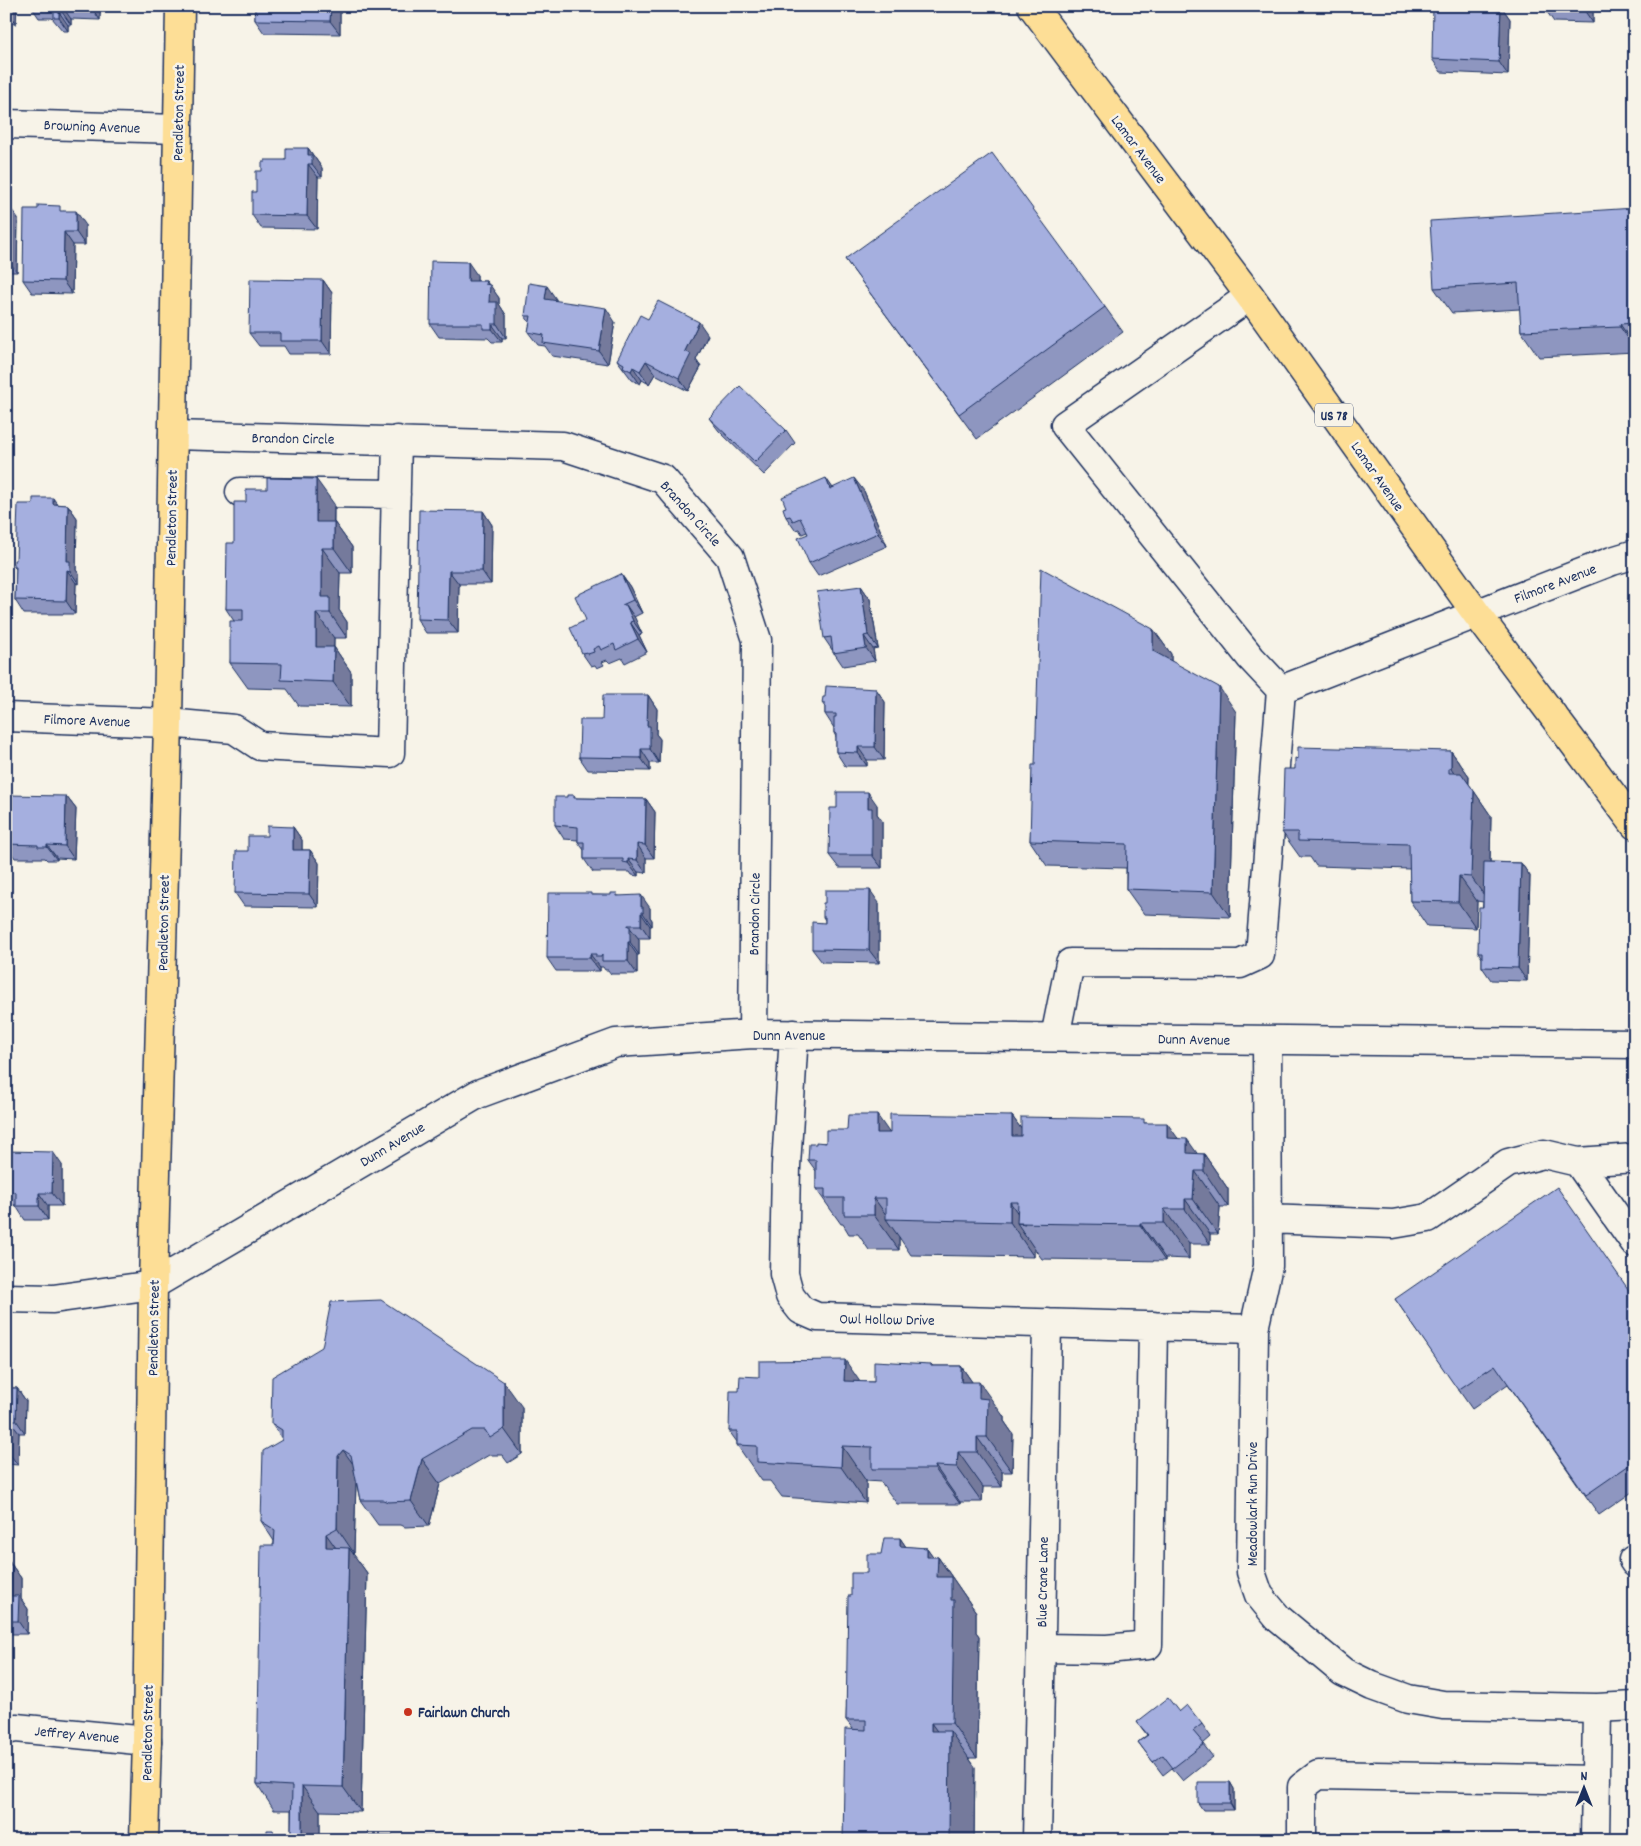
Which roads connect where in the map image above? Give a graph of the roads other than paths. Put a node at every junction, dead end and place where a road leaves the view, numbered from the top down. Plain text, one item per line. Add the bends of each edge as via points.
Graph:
1 (180, 6) edge
2 (1032, 6) edge
3 (6, 124) edge
4 (178, 129) junction
5 (1250, 296) junction
6 (173, 435) junction
7 (397, 440) junction
8 (240, 492) dead end
9 (396, 494) junction
10 (1635, 554) edge
11 (1476, 613) junction
12 (1281, 690) junction
13 (6, 717) edge
14 (168, 723) junction
15 (1635, 825) edge
16 (753, 1034) junction
17 (794, 1034) junction
18 (1055, 1037) junction
19 (1267, 1040) junction
20 (1635, 1044) edge
21 (1635, 1158) edge
22 (1578, 1162) junction
23 (1268, 1219) junction
24 (1635, 1243) edge
25 (153, 1286) junction
26 (6, 1298) edge
27 (1047, 1323) junction
28 (1153, 1326) junction
29 (1254, 1329) junction
30 (1635, 1559) edge
31 (1635, 1563) edge
32 (1041, 1648) junction
33 (1635, 1706) edge
34 (1597, 1708) junction
35 (6, 1730) edge
36 (147, 1741) junction
37 (1596, 1780) junction
38 (144, 1840) edge
39 (1037, 1840) edge
40 (1302, 1840) edge
41 (1595, 1840) edge

1 - 4 main road, Pendleton Street
2 - 5 main road, Lamar Avenue / US 78
3 - 4 street, Browning Avenue
4 - 6 main road, Pendleton Street
5 - 11 main road, Lamar Avenue / US 78
5 - 12 street via 1065,425 1251,658
6 - 7 street, Brandon Circle
6 - 14 main road, Pendleton Street
7 - 9 street
7 - 16 street, Brandon Circle via 563,446 662,479 730,557 757,640
8 - 9 street
9 - 14 street, Filmore Avenue via 390,753 260,746 234,729
10 - 11 street, Filmore Avenue
11 - 12 street, Filmore Avenue
11 - 15 main road, Lamar Avenue / US 78
12 - 18 street via 1260,956 1240,964 1070,963
13 - 14 street, Filmore Avenue
14 - 25 main road, Pendleton Street
16 - 17 street, Dunn Avenue
16 - 25 street, Dunn Avenue via 616,1043 478,1094
17 - 18 street, Dunn Avenue
17 - 27 street, Owl Hollow Drive via 784,1274 790,1296 801,1310 817,1318
18 - 19 street, Dunn Avenue
19 - 20 street, Dunn Avenue
19 - 23 street, Meadowlark Run Drive
21 - 22 street
22 - 23 street via 1544,1154 1508,1163 1428,1218 1393,1224
22 - 24 street
23 - 29 street, Meadowlark Run Drive via 1268,1266
25 - 26 street, Dunn Avenue via 53,1299
25 - 36 main road, Pendleton Street
27 - 28 street, Owl Hollow Drive
27 - 32 street, Blue Crane Lane
28 - 29 street, Owl Hollow Drive
28 - 32 street via 1148,1645 1108,1649
29 - 34 street, Meadowlark Run Drive via 1251,1572 1259,1595 1278,1618 1343,1672 1408,1698 1443,1705
30 - 31 street
32 - 39 street, Blue Crane Lane
33 - 34 street, Meadowlark Run Drive
34 - 37 street
35 - 36 street, Jeffrey Avenue via 16,1728
36 - 38 main road, Pendleton Street
37 - 40 street via 1318,1774 1302,1787
37 - 41 street

